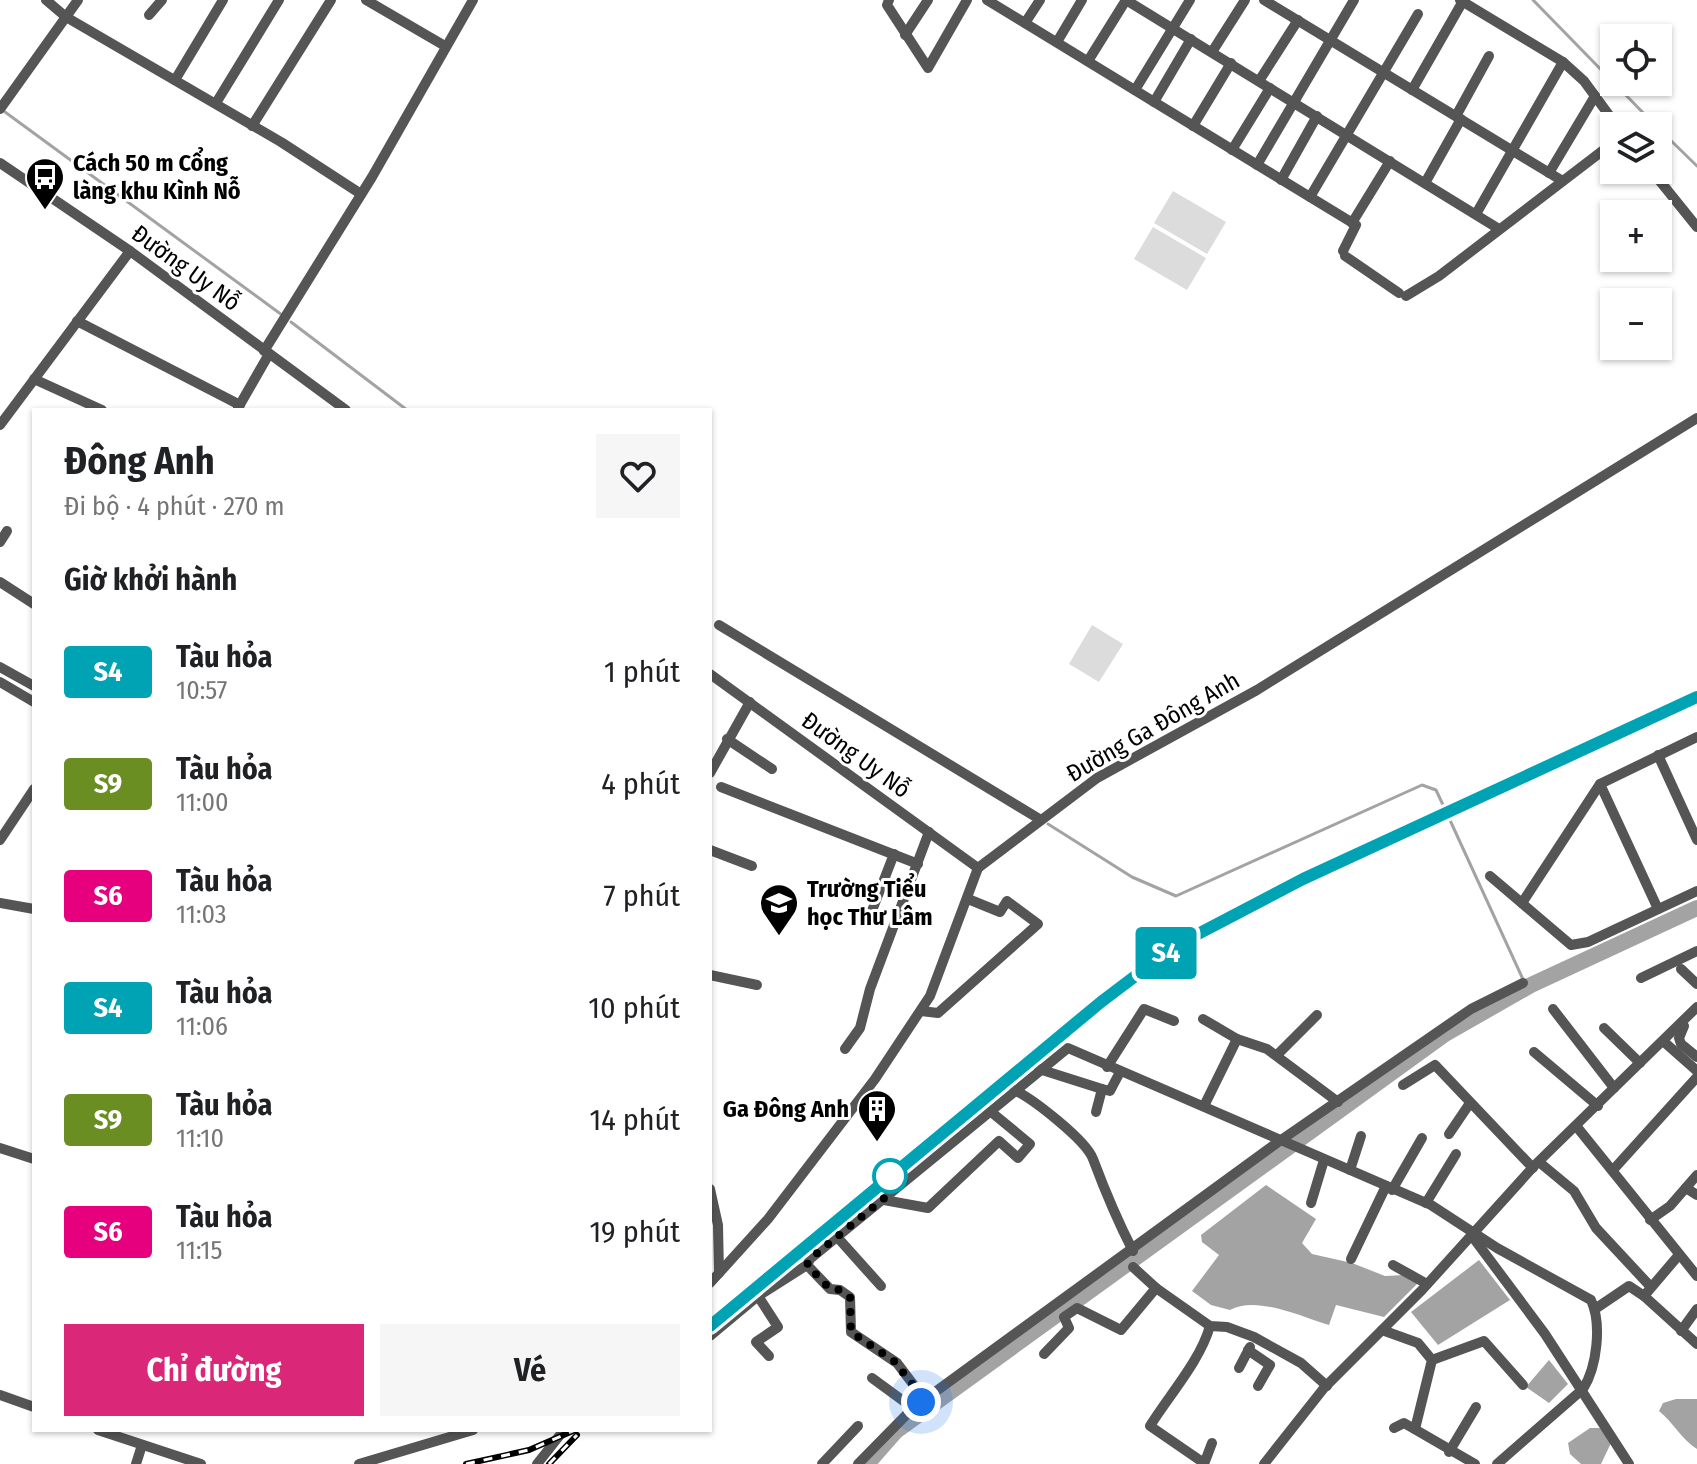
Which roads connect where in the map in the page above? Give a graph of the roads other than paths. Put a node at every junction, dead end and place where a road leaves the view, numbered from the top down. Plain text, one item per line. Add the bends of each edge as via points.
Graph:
1 (46, 0) edge
2 (78, 0) edge
3 (162, 0) edge
4 (223, 0) edge
5 (279, 0) edge
6 (331, 0) edge
7 (366, 0) edge
8 (473, 0) edge
9 (889, 0) edge
10 (928, 0) edge
11 (967, 0) edge
12 (987, 0) edge
13 (1040, 0) edge
14 (1082, 0) edge
15 (1190, 0) edge
16 (1245, 0) edge
17 (1264, 0) edge
18 (1354, 0) edge
19 (1130, 1) edge
20 (1461, 1) edge
21 (1418, 14) dead end
22 (149, 15) dead end
23 (66, 17) junction
24 (1298, 20) junction
25 (1025, 23) junction
26 (1173, 28) junction
27 (905, 35) junction
28 (1191, 39) junction
29 (1330, 40) junction
30 (1057, 42) junction
31 (445, 46) junction
32 (1212, 52) junction
33 (1489, 56) dead end
34 (1088, 61) junction
35 (1563, 62) junction
36 (1231, 63) junction
37 (1384, 73) junction
38 (175, 80) junction
39 (1259, 81) junction
40 (1270, 88) junction
41 (1135, 90) junction
42 (1412, 90) junction
43 (1595, 96) junction
44 (1154, 102) junction
45 (1294, 102) junction
46 (216, 103) junction
47 (0, 109) edge
48 (1607, 112) edge
49 (1317, 116) junction
50 (1458, 118) junction
51 (252, 126) junction
52 (1193, 126) junction
53 (1347, 135) junction
54 (1232, 150) junction
55 (1513, 151) junction
56 (1600, 152) edge
57 (1390, 161) junction
58 (0, 163) edge
59 (1257, 165) junction
60 (1549, 173) junction
61 (1281, 180) junction
62 (1561, 180) junction
63 (1425, 183) junction
64 (1662, 184) edge
65 (361, 194) junction
66 (1310, 197) junction
67 (1476, 214) junction
68 (1352, 223) junction
69 (1697, 227) edge
70 (1499, 229) junction
71 (130, 251) junction
72 (77, 321) junction
73 (267, 352) junction
74 (34, 379) junction
75 (239, 407) edge
76 (98, 408) edge
77 (343, 408) edge
78 (1697, 418) edge
79 (0, 425) edge
80 (7, 531) dead end
81 (0, 542) edge
82 (0, 582) edge
83 (32, 603) edge
84 (719, 625) dead end
85 (0, 667) edge
86 (712, 675) edge
87 (0, 682) edge
88 (32, 685) edge
89 (32, 701) edge
90 (750, 702) junction
91 (1697, 737) edge
92 (727, 739) junction
93 (1658, 755) junction
94 (712, 769) edge
95 (772, 769) dead end
96 (1600, 784) junction
97 (721, 787) dead end
98 (32, 792) edge
99 (1041, 820) junction
100 (929, 832) junction
101 (0, 840) edge
102 (1697, 840) edge
103 (712, 851) edge
104 (894, 854) junction
105 (918, 864) junction
106 (752, 866) dead end
107 (978, 868) junction
108 (1490, 876) dead end
109 (1697, 891) edge
110 (968, 899) junction
111 (0, 903) edge
112 (1522, 903) junction
113 (32, 909) edge
114 (1658, 909) junction
115 (868, 921) dead end
116 (1697, 951) edge
117 (1681, 969) dead end
118 (712, 975) edge
119 (1641, 978) dead end
120 (1523, 983) dead end
121 (1697, 984) edge
122 (757, 985) dead end
123 (1697, 1007) edge
124 (1553, 1009) dead end
125 (921, 1011) junction
126 (1697, 1014) edge
127 (1317, 1015) dead end
128 (1203, 1019) dead end
129 (1174, 1021) dead end
130 (1604, 1028) dead end
131 (1237, 1039) junction
132 (1663, 1041) junction
133 (845, 1049) dead end
134 (1534, 1052) dead end
135 (1277, 1055) junction
136 (1697, 1057) edge
137 (1640, 1063) junction
138 (1107, 1067) junction
139 (1039, 1069) junction
140 (1120, 1072) junction
141 (1697, 1074) edge
142 (1403, 1085) dead end
143 (1614, 1088) junction
144 (1102, 1089) junction
145 (1014, 1090) junction
146 (1338, 1102) junction
147 (1470, 1103) junction
148 (1204, 1106) junction
149 (1598, 1106) junction
150 (990, 1111) junction
151 (1096, 1112) dead end
152 (1577, 1127) junction
153 (1449, 1134) dead end
154 (1361, 1136) dead end
155 (1422, 1138) dead end
156 (1283, 1141) junction
157 (0, 1148) edge
158 (1456, 1154) dead end
159 (32, 1158) edge
160 (1324, 1160) junction
161 (1536, 1165) junction
162 (1350, 1170) junction
163 (1613, 1170) junction
164 (1697, 1175) edge
165 (1389, 1188) junction
166 (1686, 1188) junction
167 (1697, 1195) edge
168 (712, 1198) edge
169 (884, 1200) junction
170 (1311, 1203) dead end
171 (1426, 1203) junction
172 (1650, 1220) junction
173 (1473, 1234) junction
174 (838, 1238) junction
175 (1133, 1251) junction
176 (1678, 1256) junction
177 (1351, 1259) dead end
178 (807, 1265) junction
179 (1393, 1265) dead end
180 (1133, 1267) dead end
181 (719, 1273) junction
182 (1697, 1276) edge
183 (712, 1281) edge
184 (1427, 1284) junction
185 (881, 1286) dead end
186 (1156, 1288) junction
187 (1647, 1291) junction
188 (758, 1296) junction
189 (1595, 1309) junction
190 (1697, 1309) edge
191 (1210, 1326) junction
192 (1682, 1328) junction
193 (1382, 1330) junction
194 (712, 1334) edge
195 (1254, 1337) junction
196 (1697, 1344) edge
197 (1248, 1350) junction
198 (1044, 1354) dead end
199 (769, 1356) dead end
200 (1432, 1360) junction
201 (1239, 1368) dead end
202 (872, 1378) dead end
203 (1523, 1385) dead end
204 (1258, 1386) dead end
205 (1327, 1386) junction
206 (1583, 1389) junction
207 (0, 1395) edge
208 (925, 1400) junction
209 (32, 1406) edge
210 (1476, 1407) dead end
211 (913, 1408) junction
212 (858, 1426) dead end
213 (1394, 1428) dead end
214 (1415, 1429) junction
215 (104, 1432) edge
216 (466, 1432) edge
217 (562, 1432) edge
218 (1212, 1443) dead end
219 (142, 1445) junction
220 (1449, 1452) junction
221 (1204, 1463) edge
222 (136, 1464) edge
223 (201, 1464) edge
224 (359, 1464) edge
225 (537, 1464) edge
226 (822, 1464) edge
227 (858, 1464) edge
228 (1264, 1464) edge
229 (1475, 1464) edge
230 (1497, 1464) edge
231 (1629, 1464) edge

1 - 23 street
2 - 23 street
3 - 22 street
4 - 38 street
5 - 46 street
6 - 51 street
7 - 31 street
8 - 31 street
9 - 27 street
10 - 27 street
11 - 27 street via 928,68
12 - 25 street
13 - 25 street
14 - 30 street
15 - 26 street
16 - 32 street
17 - 24 street
18 - 29 street
19 - 26 street
19 - 34 street
20 - 35 street
20 - 42 street
21 - 37 street
23 - 38 street
23 - 47 street
24 - 29 street
24 - 39 street
25 - 30 street
26 - 28 street
26 - 41 street
28 - 32 street
28 - 44 street
29 - 37 street
29 - 45 street
30 - 34 street
31 - 65 street
32 - 36 street
33 - 50 street
34 - 41 street
35 - 43 street
35 - 55 street
36 - 39 street
36 - 52 street
37 - 42 street
37 - 53 street
38 - 46 street
39 - 40 street
40 - 45 street
40 - 54 street
41 - 44 street
42 - 50 street
43 - 48 street
43 - 60 street
44 - 52 street
45 - 49 street
45 - 59 street
46 - 51 street
49 - 53 street
49 - 61 street
50 - 55 street
50 - 63 street
51 - 65 street
52 - 54 street
53 - 57 street
53 - 66 street
54 - 59 street
55 - 60 street
55 - 67 street
56 - 62 street
57 - 63 street
57 - 68 street
58 - 71 street, Đường Uy Nỗ
59 - 61 street
60 - 62 street
61 - 66 street
62 - 70 street
63 - 67 street
64 - 69 street
65 - 73 street
66 - 68 street
67 - 70 street
68 - 70 street via 1356,225 1344,253 1403,294 1439,276
71 - 72 street
71 - 73 street, Đường Uy Nỗ
72 - 74 street
72 - 75 street
73 - 75 street
73 - 77 street, Đường Uy Nỗ
74 - 76 street
74 - 79 street
78 - 99 street, Đường Ga Đông Anh via 1257,690 1097,778
80 - 81 street
82 - 83 street
84 - 99 street
85 - 88 street
86 - 90 street, Đường Uy Nỗ
87 - 89 street
90 - 92 street
90 - 100 street, Đường Uy Nỗ
91 - 93 street
92 - 94 street
92 - 95 street
93 - 96 street
93 - 102 street
96 - 112 street
96 - 114 street
97 - 104 street
98 - 101 street
99 - 107 street, Đường Ga Đông Anh
100 - 105 street
100 - 107 street, Đường Uy Nỗ
103 - 106 street
104 - 105 street
104 - 115 street
105 - 133 street via 860,1028
107 - 110 street
108 - 112 street
109 - 114 street
110 - 125 street
110 - 125 street via 1000,912 1007,901 1038,924 938,1013
111 - 113 street
112 - 114 street via 1571,945
116 - 119 street
117 - 121 street
118 - 122 street
120 - 146 street via 1471,1009
123 - 132 street
124 - 143 street
125 - 181 street via 768,1219
126 - 136 street via 1679,1038
127 - 135 street
128 - 131 street
129 - 138 street via 1144,1009
130 - 137 street
131 - 135 street
131 - 148 street
132 - 137 street
132 - 141 street
134 - 149 street
135 - 146 street
137 - 143 street
138 - 139 street via 1068,1048
138 - 140 street
139 - 144 street
139 - 145 street
140 - 144 street via 1110,1091
140 - 148 street
141 - 163 street
142 - 147 street via 1435,1065
143 - 149 street
144 - 151 street
145 - 150 street
145 - 175 street via 1073,1135 1093,1158
146 - 156 street
147 - 153 street
147 - 161 street
148 - 156 street
149 - 152 street
150 - 169 street
150 - 169 street via 1030,1144 1018,1158 999,1141 928,1208
152 - 161 street
152 - 163 street
154 - 162 street
155 - 165 street
156 - 160 street
156 - 175 street
157 - 159 street
158 - 171 street
160 - 162 street
160 - 170 street
161 - 173 street
161 - 187 street via 1574,1191 1596,1228
162 - 165 street
163 - 172 street
164 - 166 street
165 - 171 street
165 - 177 street
166 - 167 street
166 - 172 street
168 - 181 street
169 - 174 street
171 - 173 street
172 - 176 street
173 - 184 street
173 - 189 street via 1563,1281 1591,1300
173 - 206 street
174 - 178 street
174 - 185 street
175 - 208 street
176 - 182 street
176 - 187 street
178 - 188 street
178 - 208 street via 830,1289 850,1297 851,1332 894,1361
179 - 184 street
180 - 186 street
181 - 183 street
184 - 193 street
186 - 191 street
186 - 198 street via 1121,1330 1077,1308 1064,1317 1069,1328
187 - 189 street via 1629,1286
187 - 192 street
188 - 194 street
188 - 199 street via 778,1327 756,1342
189 - 206 street via 1590,1378
190 - 192 street
191 - 195 street
191 - 221 street via 1194,1364 1150,1426
192 - 196 street
193 - 200 street via 1418,1343
193 - 205 street
195 - 197 street
195 - 205 street via 1301,1363
197 - 201 street
197 - 204 street via 1270,1365
200 - 203 street via 1484,1341
200 - 214 street
202 - 211 street
205 - 228 street
206 - 230 street
206 - 231 street
207 - 209 street
208 - 211 street
210 - 220 street
211 - 227 street
212 - 226 street
213 - 214 street via 1400,1423
214 - 220 street
215 - 219 street
216 - 224 street
217 - 225 street
218 - 221 street
219 - 222 street
219 - 223 street
220 - 229 street

